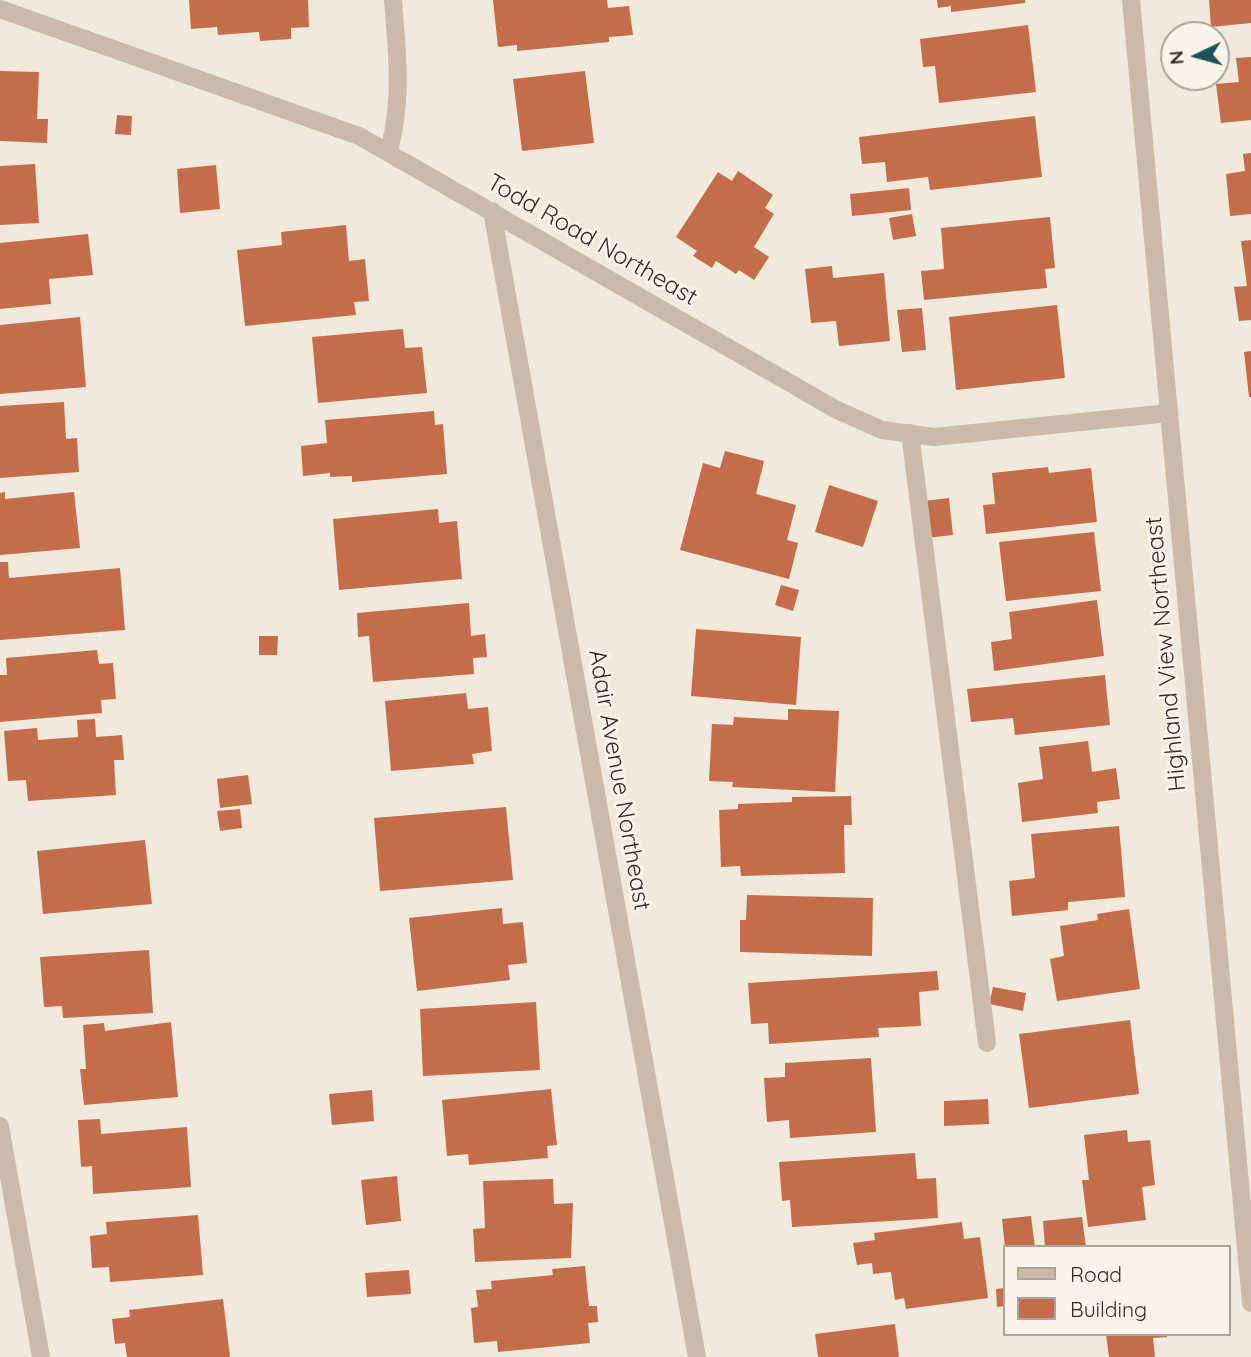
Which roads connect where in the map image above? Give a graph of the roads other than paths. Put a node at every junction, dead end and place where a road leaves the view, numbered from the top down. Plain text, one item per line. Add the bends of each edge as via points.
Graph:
1 (393, 0) edge
2 (1131, 0) edge
3 (0, 9) edge
4 (389, 150) junction
5 (492, 211) junction
6 (1169, 413) junction
7 (910, 433) junction
8 (988, 1043) dead end
9 (0, 1126) edge
10 (1251, 1303) edge
11 (41, 1357) edge
12 (697, 1357) edge

1 - 4 street via 399,78
2 - 6 street, Highland View Northeast
3 - 4 street, Todd Road Northeast
4 - 5 street, Todd Road Northeast
5 - 7 street, Todd Road Northeast via 837,410 882,430
5 - 12 street, Adair Avenue Northeast
6 - 7 street, Todd Road Northeast via 934,437
6 - 10 street, Highland View Northeast
7 - 8 street
9 - 11 street

